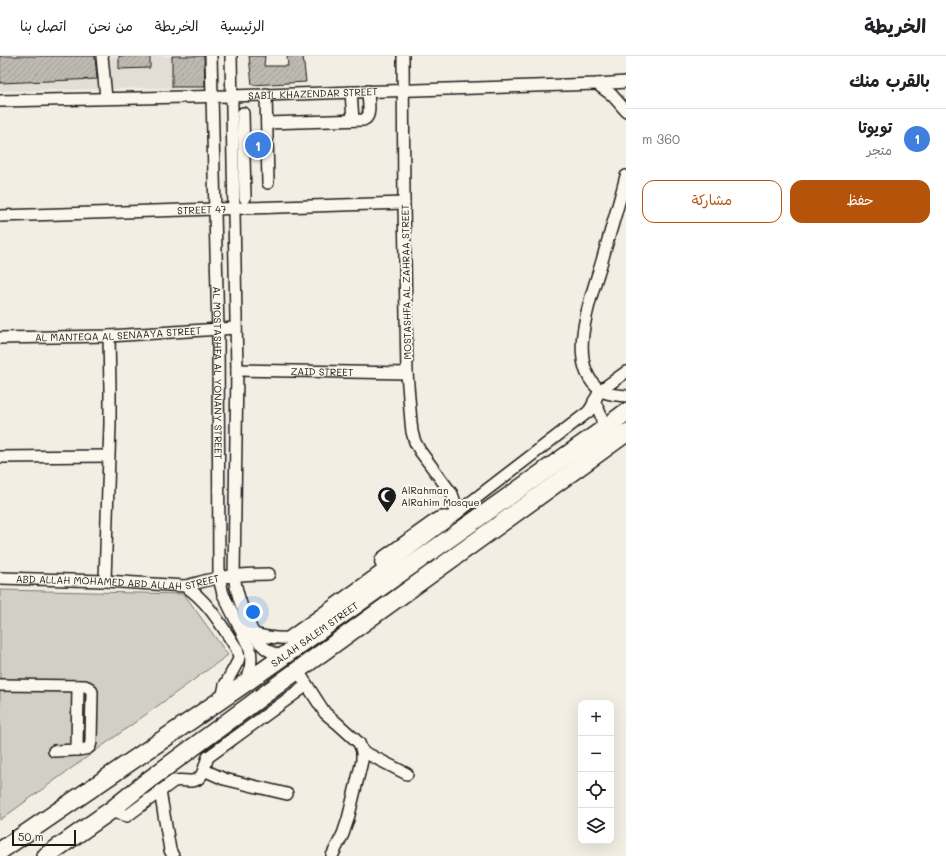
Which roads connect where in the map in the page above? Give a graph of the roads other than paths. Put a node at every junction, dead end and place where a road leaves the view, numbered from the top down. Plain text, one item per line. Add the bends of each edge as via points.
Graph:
1 (102, 56) edge
2 (210, 56) edge
3 (231, 56) edge
4 (403, 56) edge
5 (626, 82) edge
6 (597, 84) junction
7 (404, 90) junction
8 (368, 91) junction
9 (351, 92) junction
10 (266, 94) junction
11 (212, 96) junction
12 (231, 96) junction
13 (106, 98) junction
14 (0, 101) edge
15 (626, 111) edge
16 (243, 113) dead end
17 (352, 120) junction
18 (267, 123) junction
19 (233, 156) junction
20 (244, 156) junction
21 (626, 176) edge
22 (268, 183) dead end
23 (245, 198) dead end
24 (404, 203) junction
25 (622, 205) edge
26 (234, 209) junction
27 (215, 210) junction
28 (0, 216) edge
29 (236, 328) junction
30 (218, 330) junction
31 (109, 336) junction
32 (0, 338) edge
33 (236, 370) junction
34 (626, 372) edge
35 (408, 373) junction
36 (600, 390) junction
37 (626, 396) edge
38 (594, 401) junction
39 (626, 412) edge
40 (601, 431) junction
41 (626, 433) edge
42 (108, 456) junction
43 (0, 457) edge
44 (452, 494) junction
45 (480, 494) junction
46 (451, 518) junction
47 (269, 574) dead end
48 (234, 576) junction
49 (0, 578) edge
50 (219, 578) junction
51 (105, 581) junction
52 (185, 586) junction
53 (254, 634) junction
54 (282, 657) junction
55 (297, 672) junction
56 (247, 682) junction
57 (0, 685) edge
58 (307, 685) junction
59 (297, 693) junction
60 (222, 699) junction
61 (338, 723) junction
62 (204, 750) junction
63 (54, 751) dead end
64 (362, 751) junction
65 (171, 764) junction
66 (204, 770) junction
67 (407, 774) dead end
68 (182, 780) junction
69 (160, 791) junction
70 (287, 794) dead end
71 (110, 811) junction
72 (0, 851) edge
73 (46, 856) edge
74 (173, 856) edge
75 (332, 856) edge

1 - 13 street
2 - 11 street, AL MOSTASHFA AL YONANY STREET
3 - 12 street, AL MOSTASHFA AL YONANY STREET
4 - 7 street, MOSTASHFA AL ZAHRAA STREET
5 - 6 street, SABIL KHAZENDAR STREET
6 - 7 street, SABIL KHAZENDAR STREET
6 - 15 street via 612,95
7 - 8 street, SABIL KHAZENDAR STREET
7 - 24 street, MOSTASHFA AL ZAHRAA STREET
8 - 9 street, SABIL KHAZENDAR STREET
8 - 17 street via 368,116 363,120
9 - 10 street, SABIL KHAZENDAR STREET
9 - 17 street
10 - 12 street, SABIL KHAZENDAR STREET
10 - 18 street
11 - 12 street, SABIL KHAZENDAR STREET
11 - 13 street, SABIL KHAZENDAR STREET
11 - 27 street, AL MOSTASHFA AL YONANY STREET
12 - 19 street, AL MOSTASHFA AL YONANY STREET
13 - 14 street, SABIL KHAZENDAR STREET
16 - 20 street
17 - 18 street
18 - 22 street
19 - 20 street
19 - 26 street, AL MOSTASHFA AL YONANY STREET
20 - 23 street
21 - 25 street
24 - 26 street, STREET 47
24 - 35 street, MOSTASHFA AL ZAHRAA STREET
25 - 36 street via 588,308 582,339 585,371
26 - 27 street, STREET 47
26 - 29 street, AL MOSTASHFA AL YONANY STREET
27 - 28 street, STREET 47
27 - 30 street, AL MOSTASHFA AL YONANY STREET
29 - 30 street, AL MANTEQA AL SENAAYA STREET
29 - 33 street, AL MOSTASHFA AL YONANY STREET
30 - 31 street, AL MANTEQA AL SENAAYA STREET
30 - 50 street, AL MOSTASHFA AL YONANY STREET
31 - 32 street, AL MANTEQA AL SENAAYA STREET
31 - 42 street
33 - 35 street, ZAID STREET
33 - 48 street, AL MOSTASHFA AL YONANY STREET
34 - 36 street
35 - 44 street, MOSTASHFA AL ZAHRAA STREET via 415,442
36 - 37 street
36 - 38 street
38 - 40 street via 603,424
38 - 45 street via 588,412
39 - 40 highway, SALAH SALEM STREET
40 - 54 highway, SALAH SALEM STREET
41 - 55 highway, SALAH SALEM STREET
42 - 43 street
42 - 51 street
44 - 45 street via 463,498
44 - 46 street, MOSTASHFA AL ZAHRAA STREET via 456,506
45 - 46 street
46 - 53 street via 288,638 268,638
47 - 48 street, ABD ALLAH MOHAMED ABD ALLAH STREET
48 - 50 street, ABD ALLAH MOHAMED ABD ALLAH STREET
48 - 53 street, AL MOSTASHFA AL YONANY STREET via 239,601
49 - 51 street, ABD ALLAH MOHAMED ABD ALLAH STREET
50 - 52 street, ABD ALLAH MOHAMED ABD ALLAH STREET
50 - 56 street, AL MOSTASHFA AL YONANY STREET via 223,594 250,649 252,666
51 - 52 street, ABD ALLAH MOHAMED ABD ALLAH STREET
52 - 60 street via 207,604 237,649 238,661 225,685
53 - 54 street, AL MOSTASHFA AL YONANY STREET via 268,650
54 - 56 highway, SALAH SALEM STREET
55 - 58 street
55 - 59 street
55 - 61 street
55 - 62 highway, SALAH SALEM STREET
56 - 60 highway, SALAH SALEM STREET
57 - 63 street via 78,686 91,689 90,746 86,749
58 - 59 street
58 - 61 street via 325,713
59 - 62 street
60 - 72 highway, SALAH SALEM STREET
61 - 64 street via 359,743
62 - 65 highway, SALAH SALEM STREET
62 - 66 street
64 - 67 street
64 - 75 street via 350,814
65 - 68 street
65 - 71 highway, SALAH SALEM STREET
66 - 68 street via 200,778 194,781
66 - 70 street via 224,779
68 - 69 street via 174,781
69 - 71 street via 127,816
69 - 74 street
71 - 73 highway, SALAH SALEM STREET

